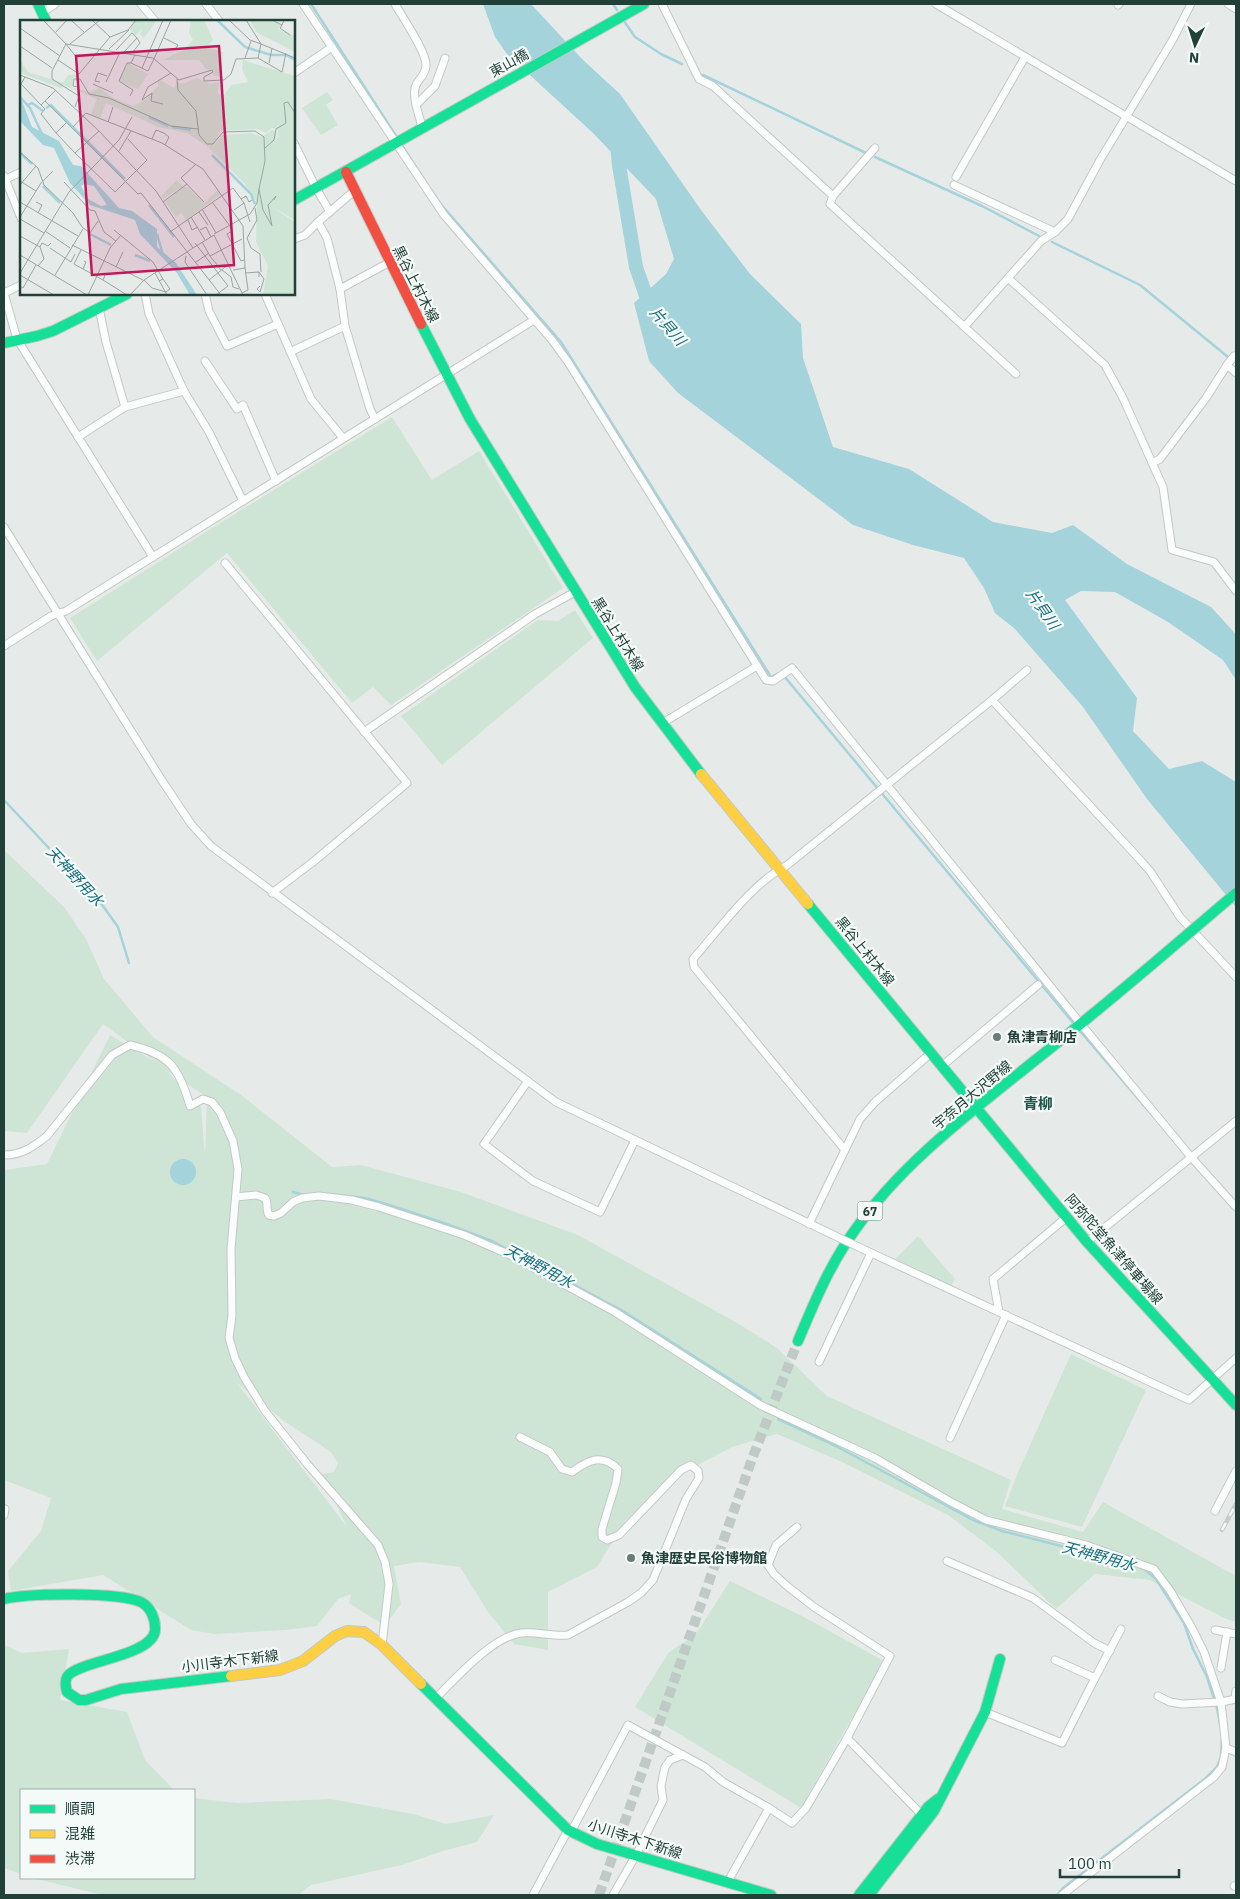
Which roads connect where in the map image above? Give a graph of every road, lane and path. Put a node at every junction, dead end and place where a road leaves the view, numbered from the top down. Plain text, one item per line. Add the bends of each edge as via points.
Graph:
1 (55, 4) edge
2 (141, 4) edge
3 (206, 4) edge
4 (303, 4) edge
5 (395, 4) edge
6 (644, 4) edge
7 (662, 4) edge
8 (936, 4) edge
9 (1191, 4) edge
10 (1228, 4) edge
11 (1236, 9) edge
12 (42, 13) edge
13 (154, 20) edge
14 (218, 20) edge
15 (332, 47) junction
16 (444, 58) dead end
17 (1025, 58) junction
18 (295, 71) edge
19 (416, 105) junction
20 (1127, 116) junction
21 (422, 127) junction
22 (394, 142) junction
23 (295, 145) edge
24 (875, 148) dead end
25 (20, 172) edge
26 (346, 172) junction
27 (956, 177) dead end
28 (4, 178) edge
29 (1236, 181) edge
30 (954, 185) dead end
31 (316, 188) junction
32 (354, 191) junction
33 (833, 196) junction
34 (295, 199) edge
35 (330, 212) junction
36 (20, 216) edge
37 (318, 222) junction
38 (1055, 232) junction
39 (295, 239) edge
40 (390, 262) junction
41 (1008, 278) junction
42 (20, 285) edge
43 (340, 289) junction
44 (125, 295) edge
45 (145, 295) edge
46 (205, 295) edge
47 (265, 295) edge
48 (98, 308) junction
49 (534, 320) junction
50 (278, 324) junction
51 (345, 326) junction
52 (965, 326) junction
53 (17, 339) junction
54 (4, 343) edge
55 (290, 352) junction
56 (1236, 358) edge
57 (205, 361) dead end
58 (1228, 365) junction
59 (1236, 373) edge
60 (1016, 374) dead end
61 (447, 375) junction
62 (184, 391) junction
63 (125, 407) junction
64 (375, 418) junction
65 (78, 436) junction
66 (343, 438) junction
67 (1152, 463) junction
68 (276, 481) junction
69 (243, 502) junction
70 (4, 527) edge
71 (153, 557) junction
72 (225, 563) dead end
73 (1236, 591) edge
74 (575, 592) junction
75 (59, 614) junction
76 (4, 646) edge
77 (757, 666) junction
78 (1027, 670) dead end
79 (992, 700) junction
80 (661, 724) junction
81 (364, 732) junction
82 (886, 785) junction
83 (780, 870) junction
84 (272, 893) junction
85 (1236, 893) edge
86 (1236, 976) edge
87 (1038, 985) dead end
88 (1081, 1024) junction
89 (931, 1053) junction
90 (942, 1066) junction
91 (528, 1081) junction
92 (977, 1107) junction
93 (1236, 1121) edge
94 (635, 1140) junction
95 (845, 1150) junction
96 (4, 1155) edge
97 (1192, 1158) junction
98 (236, 1197) junction
99 (1236, 1207) edge
100 (1067, 1218) junction
101 (809, 1224) junction
102 (1087, 1242) junction
103 (869, 1252) junction
104 (1003, 1314) junction
105 (798, 1341) tunnel mouth
106 (1236, 1358) edge
107 (819, 1362) dead end
108 (1213, 1379) junction
109 (1236, 1405) edge
110 (520, 1437) dead end
111 (950, 1438) dead end
112 (1236, 1471) edge
113 (1215, 1511) dead end
114 (797, 1527) dead end
115 (947, 1561) dead end
116 (4, 1599) edge
117 (1121, 1629) dead end
118 (1215, 1630) dead end
119 (1227, 1632) junction
120 (1236, 1634) edge
121 (382, 1645) junction
122 (1110, 1651) junction
123 (1000, 1659) dead end
124 (1055, 1660) dead end
125 (1221, 1668) dead end
126 (1095, 1678) junction
127 (1158, 1696) dead end
128 (1236, 1696) edge
129 (435, 1699) junction
130 (1221, 1702) junction
131 (985, 1712) junction
132 (847, 1738) junction
133 (1226, 1748) junction
134 (1236, 1752) edge
135 (683, 1755) junction
136 (940, 1797) junction
137 (769, 1808) junction
138 (922, 1815) junction
139 (569, 1831) junction
140 (636, 1855) junction
141 (727, 1883) junction
142 (763, 1894) edge
143 (533, 1895) edge
144 (614, 1895) edge
145 (859, 1895) edge
146 (869, 1895) edge
147 (1062, 1895) edge

1 - 12 street
2 - 13 street
3 - 14 street
4 - 15 street
5 - 19 street via 425,55 426,67 413,92
6 - 21 main road, 東山橋
7 - 33 street via 699,79 713,86
8 - 17 street
9 - 20 street
10 - 11 street
15 - 18 street
15 - 22 street
16 - 19 street via 435,86
17 - 20 street
17 - 27 street
19 - 21 street
20 - 29 street
20 - 38 street via 1068,219
21 - 22 main road, 東山橋
22 - 26 main road, 東山橋
22 - 49 street via 444,216
23 - 31 street
24 - 33 street
25 - 28 street
26 - 31 main road
26 - 32 main road, 黒谷上村木線
28 - 36 street
30 - 38 street
31 - 34 main road
31 - 35 street
32 - 35 street
32 - 40 main road, 黒谷上村木線
33 - 52 street via 830,204
35 - 37 street
37 - 39 street
37 - 43 street via 327,238
38 - 41 street via 1041,241
40 - 43 street
40 - 61 main road, 黒谷上村木線
41 - 52 street
41 - 67 street via 1105,365
42 - 53 street via 4,293
43 - 51 street
44 - 48 main road
45 - 62 street via 149,314
46 - 50 street via 208,311 227,346
47 - 50 street
48 - 53 main road via 39,336
48 - 63 street
49 - 61 street
49 - 77 street via 568,362
50 - 55 street
51 - 55 street
51 - 64 street
52 - 60 street
53 - 54 main road
53 - 65 street
55 - 66 street via 311,399
56 - 58 street via 1234,356
57 - 68 street via 237,409 243,406
58 - 59 street
58 - 67 street via 1160,459
61 - 64 street
61 - 74 main road, 黒谷上村木線 via 484,444
62 - 63 street
62 - 69 street via 209,432
63 - 65 street
64 - 66 street
65 - 71 street
66 - 68 street
67 - 73 street via 1163,487 1172,550 1214,562
68 - 69 street
69 - 71 street
70 - 75 street
71 - 75 street
72 - 81 street
74 - 80 main road, 黒谷上村木線
74 - 81 street via 535,614
75 - 76 street
75 - 84 street via 191,824 211,846
77 - 80 street
77 - 82 street via 766,680 773,682 792,668
78 - 79 street
79 - 82 street
79 - 86 street via 1150,871 1180,916
80 - 83 main road, 黒谷上村木線
81 - 84 street via 406,783
82 - 83 street
82 - 88 street
83 - 89 main road, 黒谷上村木線
83 - 95 street via 746,899 693,959 694,966
84 - 91 street
85 - 88 main road, 宇奈月大沢野線 / 67, bridge
87 - 90 street
88 - 92 main road, 宇奈月大沢野線 / 67
88 - 97 street
89 - 90 main road, 黒谷上村木線
89 - 95 street via 875,1102 860,1119
90 - 92 main road, 黒谷上村木線
91 - 94 street via 556,1102
91 - 94 street via 484,1144 533,1181 600,1212
92 - 100 main road, 阿弥陀堂魚津停車場線
92 - 105 main road, 宇奈月大沢野線 / 67 via 926,1151 875,1206 837,1258
93 - 97 street
94 - 101 street
95 - 101 street
96 - 98 street via 18,1154 47,1136 112,1055 130,1045 152,1050 168,1060 185,1088 190,1106 203,1099 212,1102 220,1112 232,1141 238,1169
97 - 99 street
97 - 102 street
98 - 121 street via 229,1338 235,1358 265,1411 378,1545 389,1584
98 - 130 street via 256,1195 265,1198 268,1215 274,1216 302,1198 319,1196 352,1200 464,1235 508,1254 615,1312 760,1405 875,1458 986,1520 1080,1543 1154,1569 1172,1592 1192,1628
100 - 102 main road, 阿弥陀堂魚津停車場線
100 - 104 street via 993,1279
101 - 103 street, bridge
102 - 108 main road, 阿弥陀堂魚津停車場線
103 - 104 street
103 - 107 street
104 - 108 street via 1189,1400
104 - 111 street
106 - 108 street
108 - 109 main road, 阿弥陀堂魚津停車場線
110 - 129 street via 550,1452 562,1469 572,1472 586,1461 597,1459 612,1463 618,1469 602,1529 602,1537 607,1540 619,1536 681,1470 692,1465 699,1478 686,1499 653,1580 641,1593 568,1636 521,1633 503,1640 464,1670
112 - 113 street
114 - 132 street via 776,1545 768,1565 774,1574 814,1607 890,1656
115 - 122 street via 1032,1598
116 - 121 main road, 小川寺木下新線 via 15,1596 108,1596 141,1602 150,1611 155,1629 152,1639 142,1646 71,1672 66,1678 67,1692 78,1700 120,1689 280,1670 303,1661 334,1636 346,1631 364,1632
117 - 122 street
118 - 119 street
119 - 120 street
119 - 125 street
121 - 129 main road, 小川寺木下新線
122 - 126 street
123 - 131 main road
124 - 126 street
126 - 131 street via 1062,1743
127 - 130 street via 1182,1704
128 - 130 street
129 - 139 main road, 小川寺木下新線
130 - 133 street
131 - 136 main road
132 - 137 street via 806,1808 792,1822
132 - 138 street
133 - 134 street
133 - 147 street via 1222,1767 1214,1777
135 - 137 street
135 - 139 street via 628,1725
135 - 140 street via 670,1760 664,1767 662,1800
136 - 138 main road
136 - 146 main road via 934,1811
137 - 141 street
138 - 145 main road
139 - 140 main road, 小川寺木下新線 via 597,1844
139 - 143 street
140 - 141 main road, 小川寺木下新線
140 - 144 street
141 - 142 main road, 小川寺木下新線

